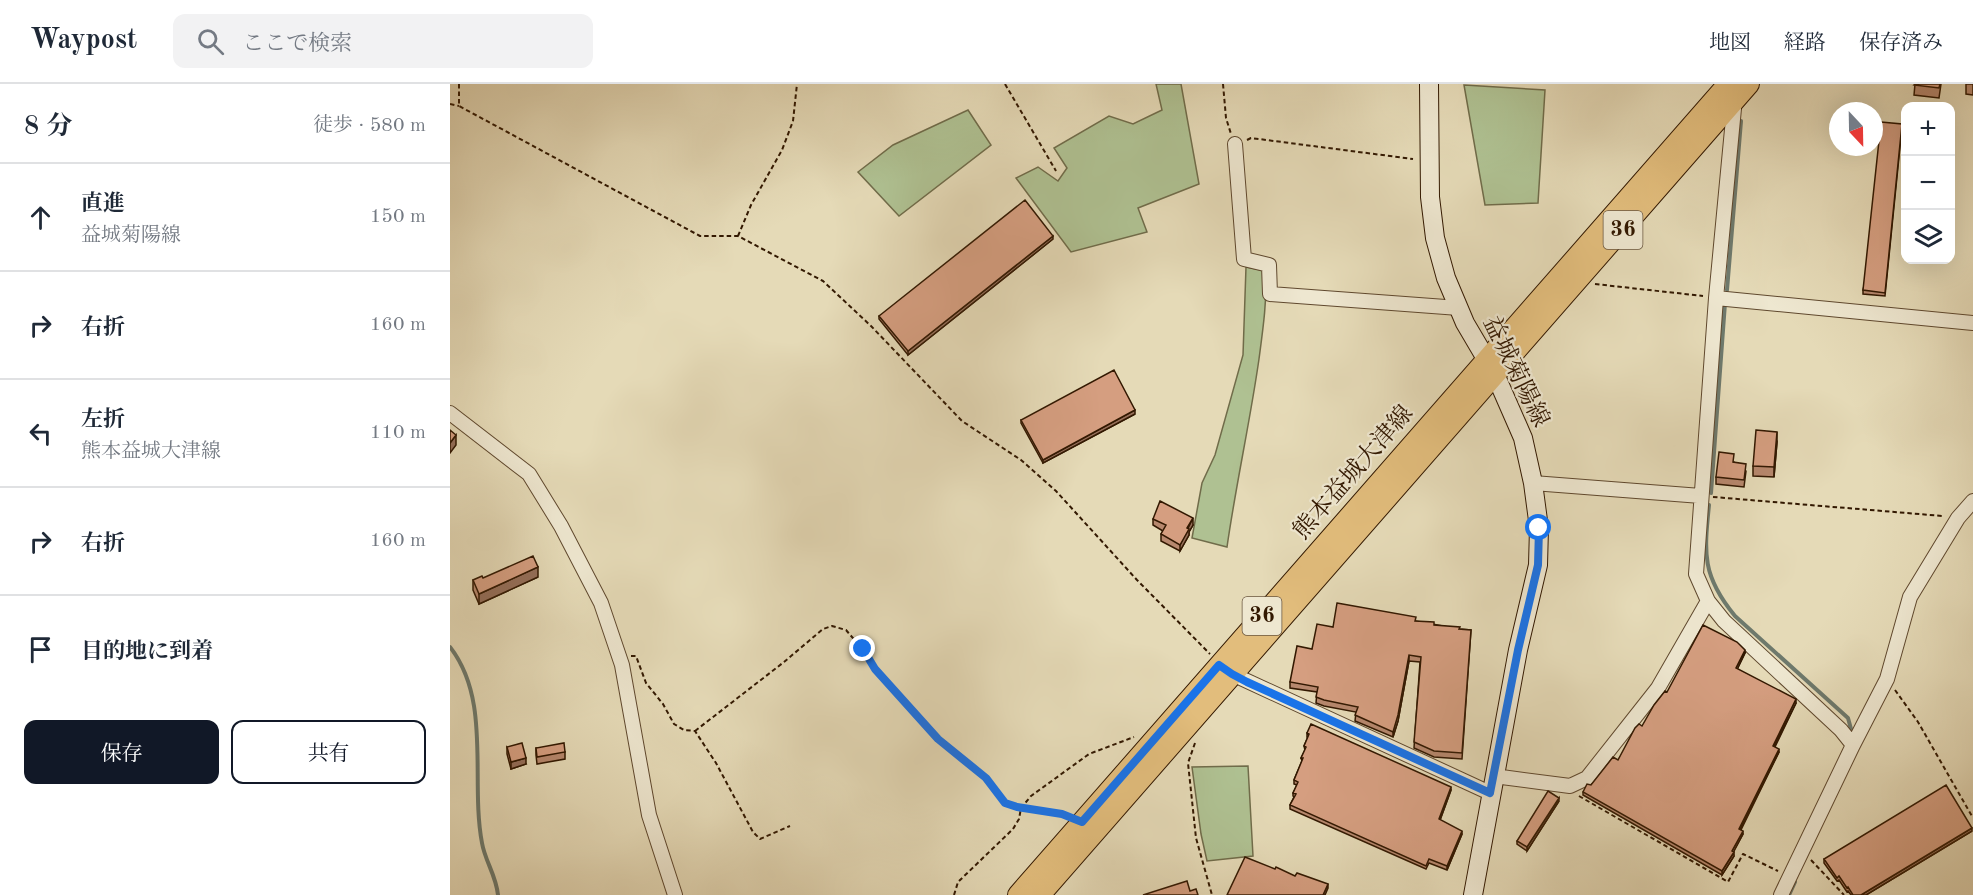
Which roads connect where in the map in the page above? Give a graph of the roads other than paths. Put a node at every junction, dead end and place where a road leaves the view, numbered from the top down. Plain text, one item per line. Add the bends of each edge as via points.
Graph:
1 (1429, 84) edge
2 (1749, 84) edge
3 (1733, 89) edge
4 (1235, 144) road end
5 (1716, 298) junction
6 (1459, 308) junction
7 (1973, 323) edge
8 (1491, 367) junction
9 (450, 413) edge
10 (1533, 483) junction
11 (1701, 496) junction
12 (1973, 501) edge
13 (1708, 601) junction
14 (1225, 670) junction
15 (1852, 745) junction
16 (1492, 784) junction
17 (675, 895) edge
18 (1018, 895) edge
19 (1040, 895) edge
20 (1473, 895) edge
21 (1781, 895) edge

1 - 6 main road, 益城菊陽線 via 1430,197 1435,238
2 - 3 main road, 熊本益城大津線 / 36
3 - 5 street
3 - 8 main road, 熊本益城大津線 / 36
3 - 8 main road, 熊本益城大津線 / 36 via 1577,282
4 - 6 street via 1244,259 1269,265 1270,294
5 - 7 street
5 - 11 street
6 - 8 main road, 益城菊陽線
8 - 10 main road, 益城菊陽線 via 1523,438
8 - 14 main road, 熊本益城大津線 / 36
9 - 17 street via 529,474 601,603 620,656 649,815
10 - 11 street
10 - 16 main road, 益城菊陽線 via 1539,528 1538,565
11 - 13 street via 1696,574
12 - 15 street via 1958,518 1910,597 1887,679
13 - 15 street
13 - 16 street via 1658,688 1587,778 1570,786
14 - 16 street
14 - 18 main road, 熊本益城大津線 / 36
14 - 19 main road, 熊本益城大津線 / 36
15 - 21 street
16 - 20 main road, 益城菊陽線

